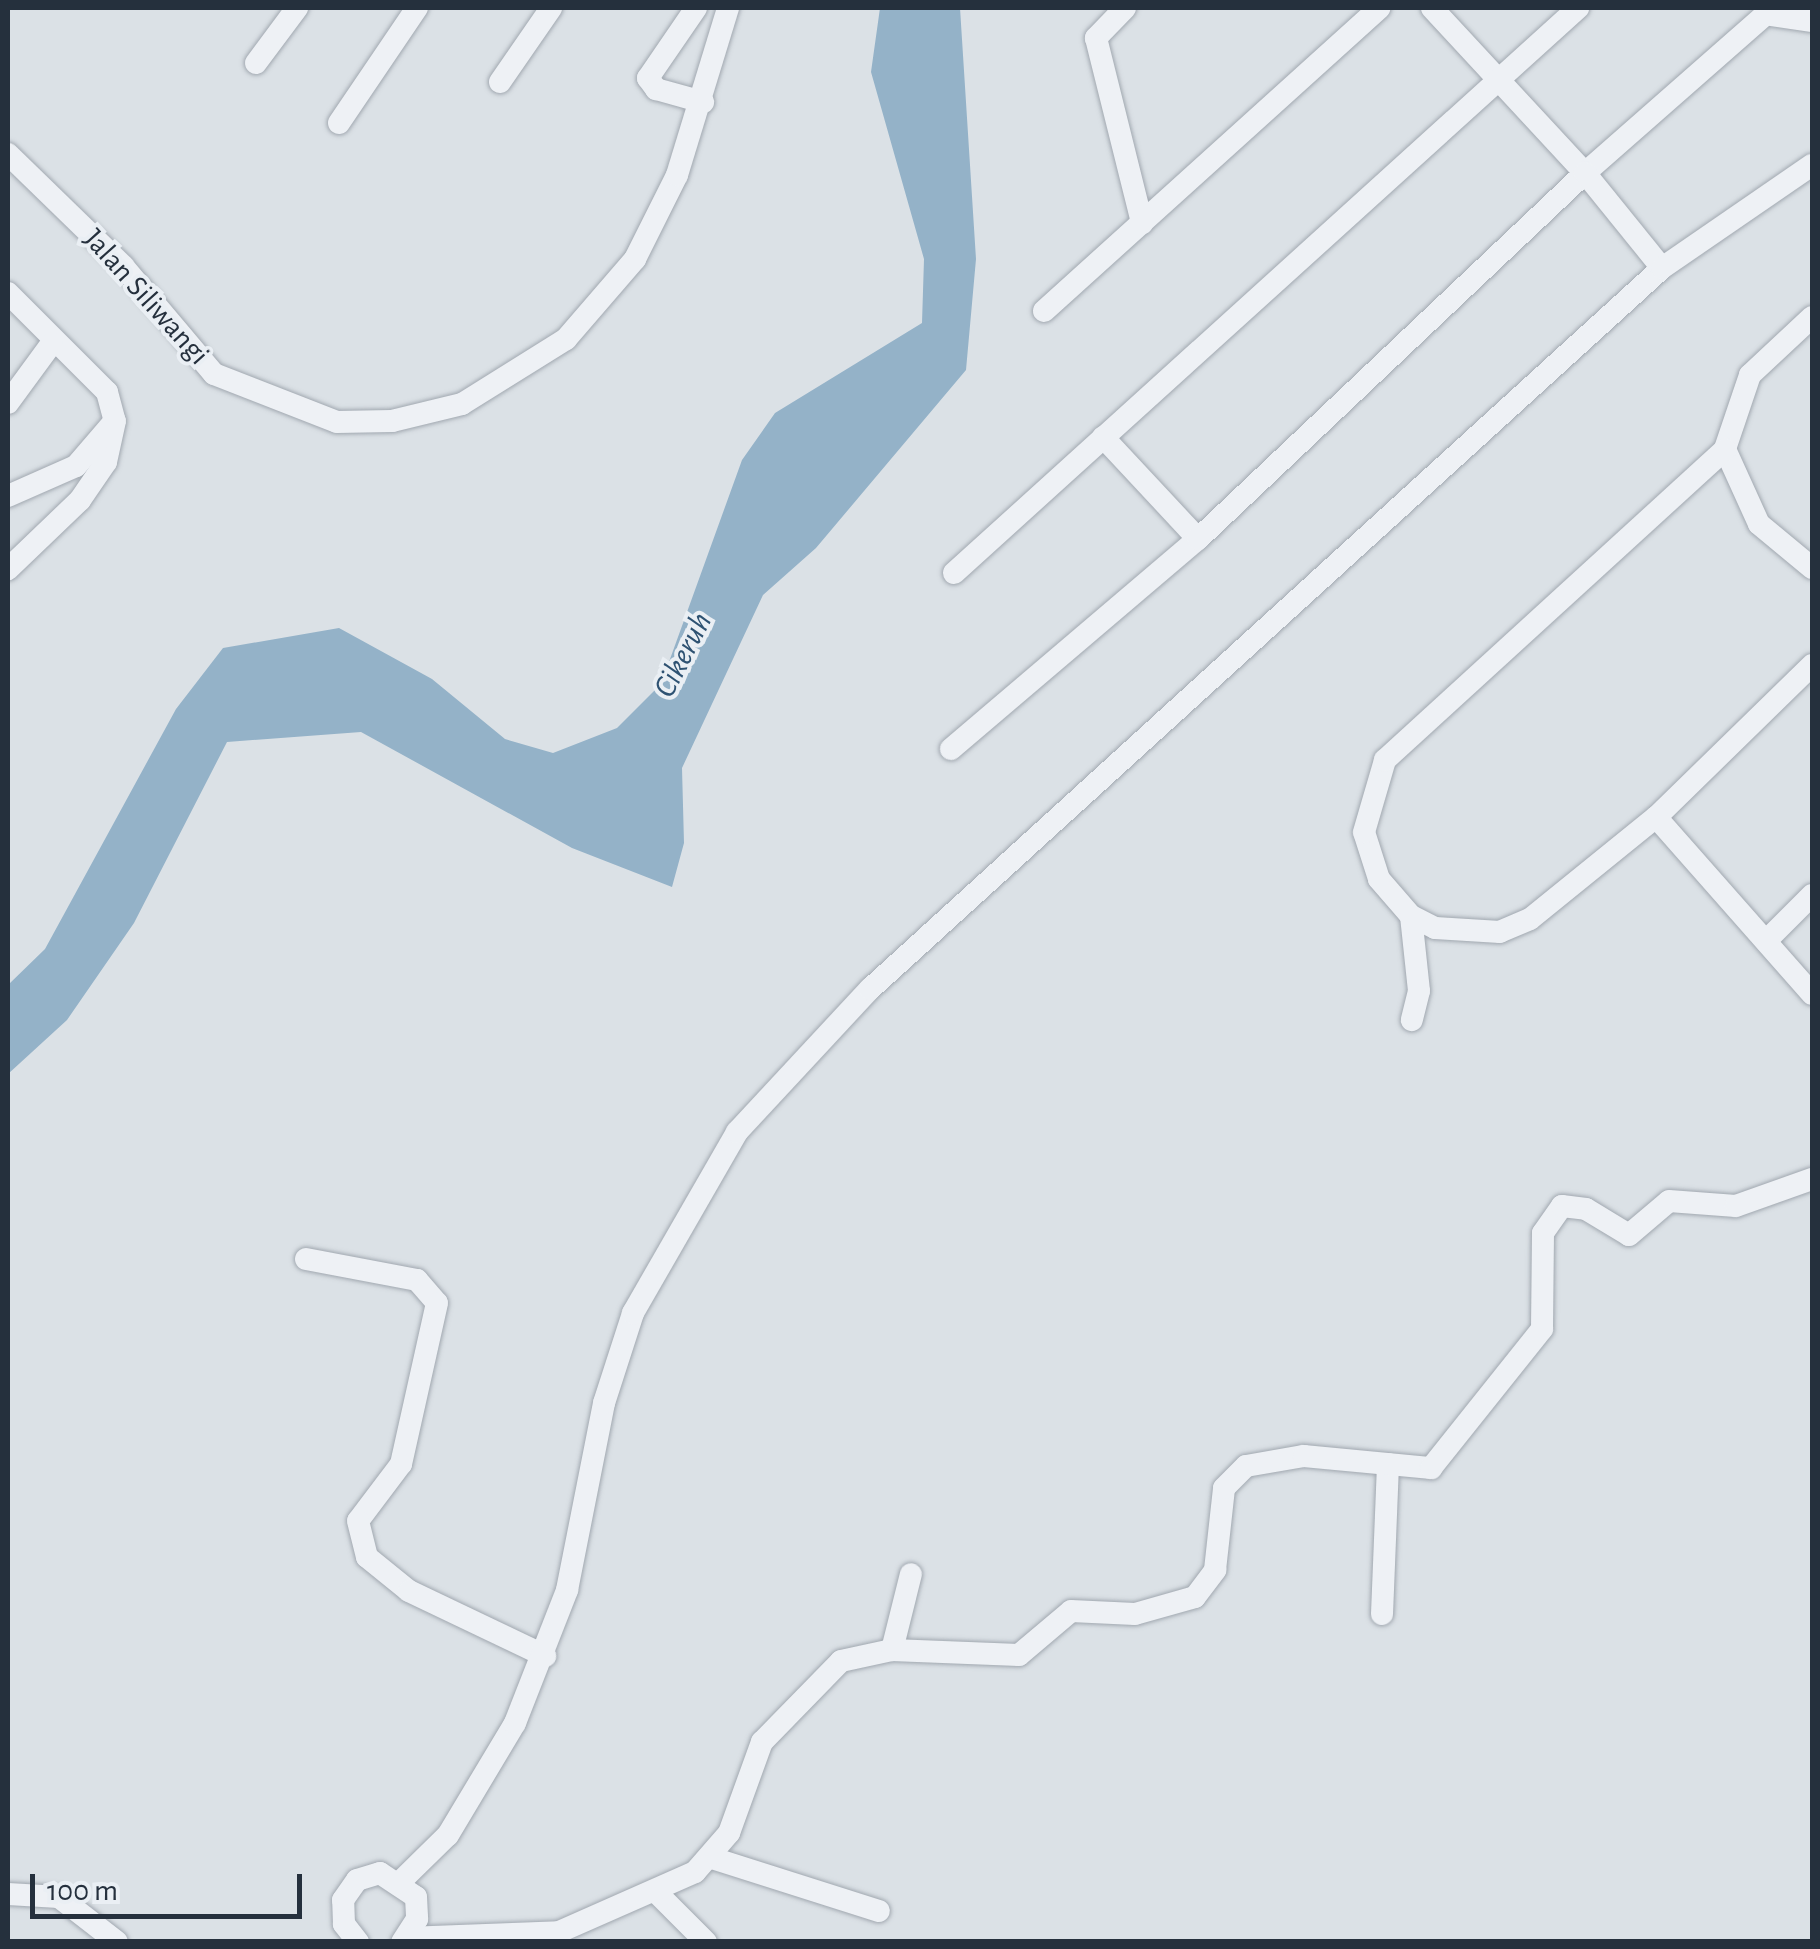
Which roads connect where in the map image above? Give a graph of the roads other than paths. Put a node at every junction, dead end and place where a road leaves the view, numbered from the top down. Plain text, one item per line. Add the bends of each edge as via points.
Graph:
1 (297, 8) edge
2 (416, 8) edge
3 (696, 8) edge
4 (728, 8) edge
5 (1125, 8) edge
6 (1380, 8) edge
7 (1432, 8) edge
8 (1578, 8) edge
9 (547, 9) edge
10 (1769, 10) edge
11 (1812, 21) edge
12 (256, 63) dead end
13 (1498, 81) junction
14 (500, 82) dead end
15 (703, 102) junction
16 (339, 123) dead end
17 (8, 154) edge
18 (1812, 165) edge
19 (1585, 173) junction
20 (1142, 222) junction
21 (1662, 268) junction
22 (8, 293) edge
23 (1044, 311) dead end
24 (1812, 318) edge
25 (52, 343) junction
26 (8, 402) edge
27 (115, 421) junction
28 (1103, 438) junction
29 (1725, 449) junction
30 (8, 496) edge
31 (1198, 539) junction
32 (1812, 568) edge
33 (8, 569) edge
34 (954, 573) dead end
35 (1812, 664) edge
36 (951, 750) dead end
37 (1656, 817) junction
38 (1812, 895) edge
39 (1411, 916) junction
40 (1766, 940) junction
41 (1812, 994) edge
42 (1412, 1020) dead end
43 (1812, 1179) edge
44 (306, 1260) dead end
45 (1388, 1464) junction
46 (911, 1574) dead end
47 (1382, 1614) dead end
48 (892, 1650) junction
49 (544, 1656) junction
50 (712, 1858) junction
51 (402, 1880) junction
52 (655, 1891) junction
53 (8, 1894) edge
54 (878, 1911) dead end
55 (344, 1936) edge
56 (404, 1940) edge
57 (117, 1942) edge
58 (706, 1942) edge

1 - 12 street
2 - 16 street
3 - 15 street via 648,78
4 - 15 street, Jalan Siliwangi
5 - 20 street via 1096,38
6 - 20 street
7 - 13 street
8 - 13 street
9 - 14 street
10 - 11 street
10 - 19 street
13 - 19 street
13 - 28 street
15 - 17 street, Jalan Siliwangi via 635,259 566,339 462,404 392,422 337,422 214,374 123,266
18 - 21 street
19 - 21 street
19 - 31 street
20 - 23 street
21 - 49 street via 870,989 737,1132 632,1313
22 - 25 street
24 - 29 street via 1750,375
25 - 26 street
25 - 27 street via 107,392
27 - 30 street via 76,466
27 - 33 street via 106,462 80,500
28 - 31 street
28 - 34 street
29 - 32 street via 1759,524
29 - 39 street via 1384,760 1364,832 1379,879
31 - 36 street via 974,738
35 - 37 street
37 - 39 street via 1515,926 1469,933
37 - 40 street
38 - 40 street
39 - 42 street via 1419,991
40 - 41 street
43 - 45 street via 1736,1206 1669,1201 1629,1235 1586,1209 1562,1206 1543,1232 1544,1318 1529,1352 1438,1462
44 - 49 street via 418,1280 437,1303 401,1464 358,1521 368,1556 409,1591
45 - 47 street
45 - 48 street via 1304,1456 1246,1466 1224,1488 1216,1570 1182,1603 1135,1614 1071,1611 1019,1655
46 - 48 street
48 - 50 street via 841,1660 791,1708 762,1742
49 - 51 street via 484,1780
50 - 52 street
50 - 54 street
51 - 55 street via 380,1872 357,1880 343,1900
51 - 56 street via 418,1908
52 - 56 street via 560,1932
52 - 58 street
53 - 57 street via 59,1897

